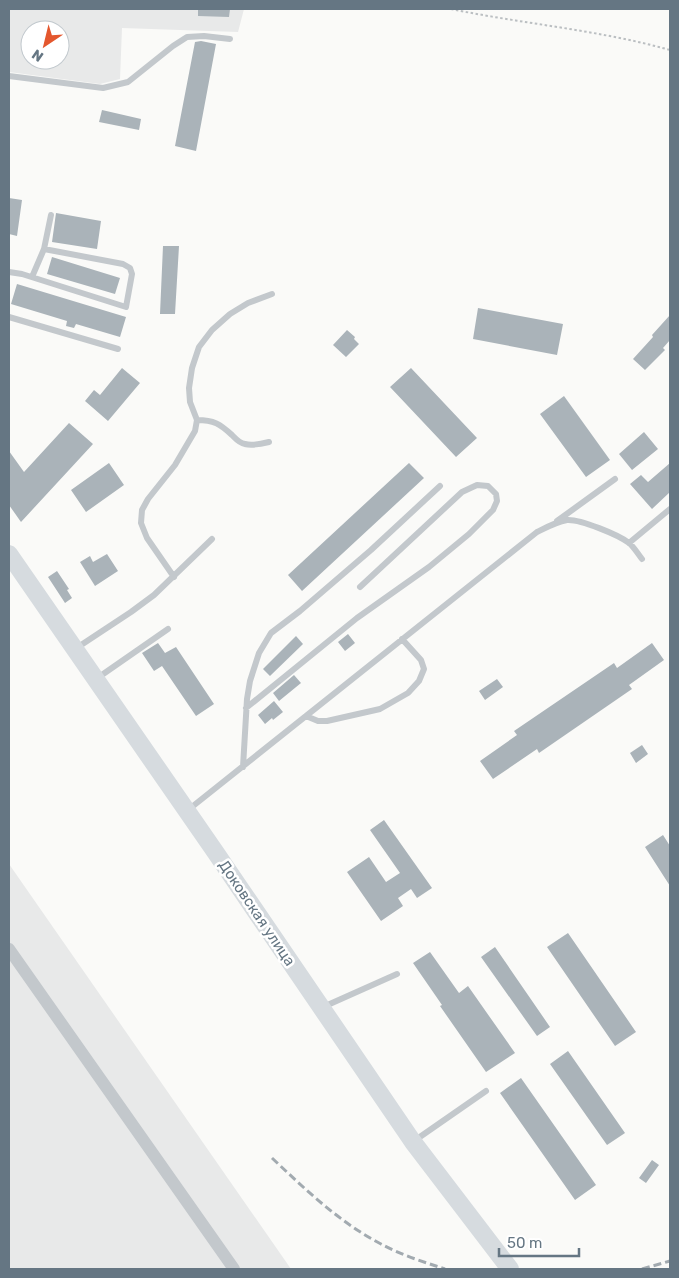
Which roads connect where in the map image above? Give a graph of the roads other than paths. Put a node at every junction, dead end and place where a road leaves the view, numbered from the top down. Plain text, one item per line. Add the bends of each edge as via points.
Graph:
1 (230, 39) dead end
2 (9, 76) edge
3 (51, 215) dead end
4 (44, 249) junction
5 (9, 272) edge
6 (32, 277) junction
7 (272, 294) dead end
8 (9, 317) edge
9 (118, 349) dead end
10 (197, 420) junction
11 (269, 442) dead end
12 (615, 479) dead end
13 (440, 486) dead end
14 (670, 509) edge
15 (554, 524) junction
16 (212, 539) dead end
17 (629, 543) junction
18 (9, 554) edge
19 (642, 559) dead end
20 (174, 577) junction
21 (360, 587) dead end
22 (168, 629) dead end
23 (402, 640) junction
24 (74, 650) junction
25 (95, 680) junction
26 (246, 708) junction
27 (306, 716) junction
28 (243, 767) junction
29 (187, 811) junction
30 (9, 949) edge
31 (397, 974) dead end
32 (322, 1007) junction
33 (486, 1091) dead end
34 (413, 1142) junction
35 (234, 1269) edge
36 (510, 1269) edge

1 - 2 lane via 187,37 128,82 103,88
3 - 4 lane
4 - 6 lane
4 - 6 lane via 130,268 132,274 126,307
5 - 6 lane
7 - 10 lane via 230,314 199,347 189,388
8 - 9 lane
10 - 11 lane via 218,423 245,444
10 - 20 lane via 194,432 175,465 142,510 141,523 148,538
12 - 15 lane
13 - 26 lane via 364,556 271,633 259,653
14 - 17 lane
15 - 17 lane via 568,520 584,522
15 - 23 lane via 537,532
16 - 20 lane
17 - 19 lane
18 - 24 street, Доковская улица
20 - 24 lane via 131,612
21 - 26 lane via 462,492 477,485 488,486 496,494 498,501 493,510 469,534 357,618
22 - 25 lane
23 - 27 lane
23 - 27 lane via 421,660 424,669 408,693 380,709 327,721
24 - 25 street, Доковская улица
25 - 29 street, Доковская улица
26 - 28 lane
27 - 28 lane
28 - 29 lane
29 - 32 street, Доковская улица
30 - 35 street
31 - 32 lane
32 - 34 street, Доковская улица
33 - 34 lane
34 - 36 street, Доковская улица

